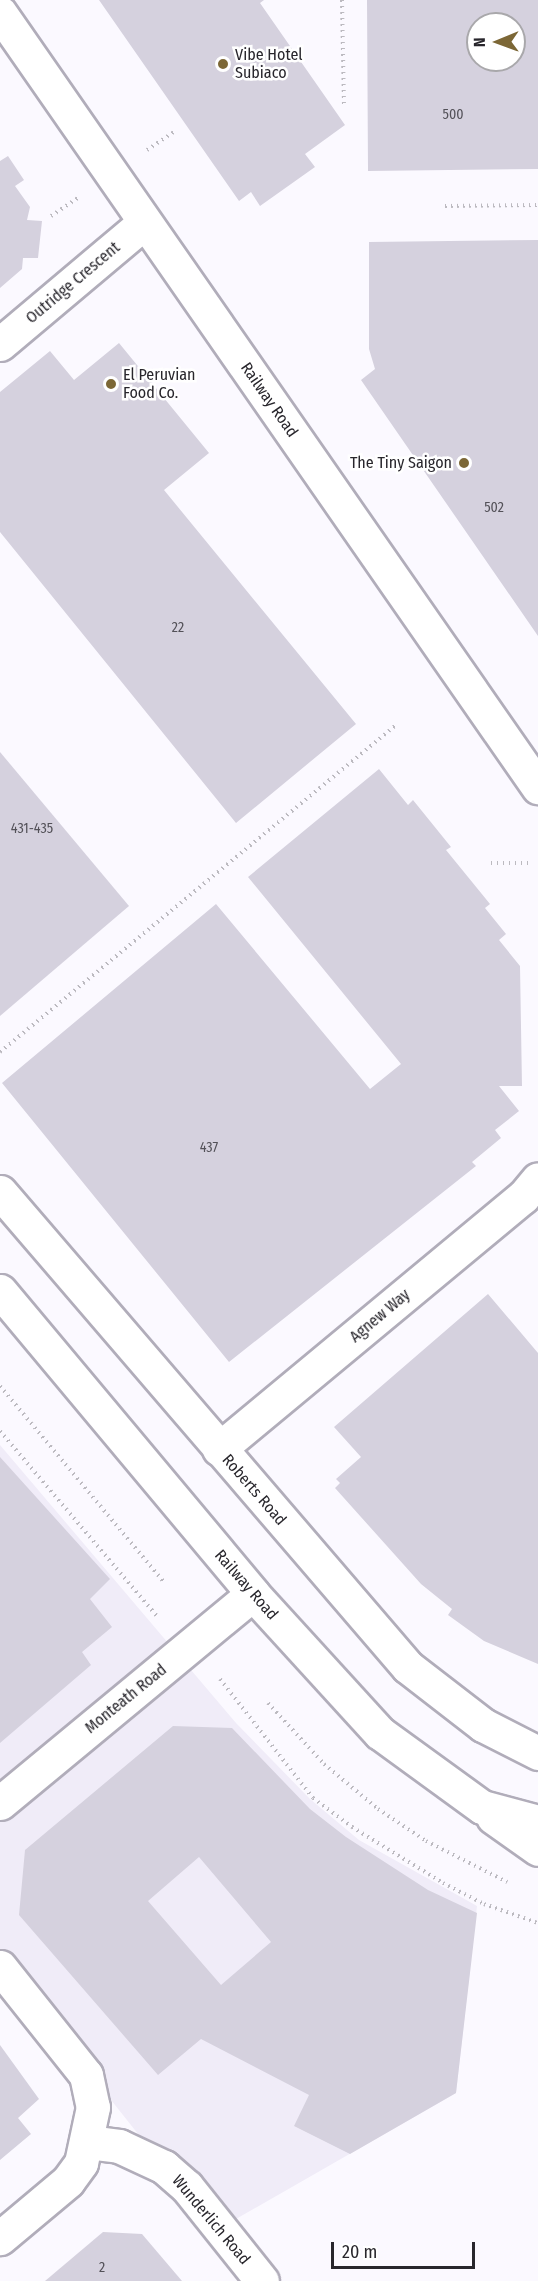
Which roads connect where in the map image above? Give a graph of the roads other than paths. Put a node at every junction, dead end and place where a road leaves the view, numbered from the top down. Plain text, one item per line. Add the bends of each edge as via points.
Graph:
1 (0, 13) edge
2 (145, 222) junction
3 (0, 344) edge
4 (538, 787) edge
5 (538, 1179) edge
6 (0, 1192) edge
7 (0, 1291) edge
8 (219, 1449) junction
9 (252, 1594) junction
10 (538, 1753) edge
11 (0, 1803) edge
12 (482, 1807) junction
13 (538, 1822) edge
14 (538, 1849) edge
15 (0, 1967) edge
16 (88, 2142) junction
17 (0, 2238) edge
18 (262, 2281) edge

1 - 2 street, Railway Road
2 - 3 street, Outridge Crescent
2 - 4 street, Railway Road
5 - 8 street, Agnew Way via 523,1197
6 - 8 street, Roberts Road
7 - 9 street, Railway Road
8 - 10 street, Roberts Road via 408,1667 483,1725
9 - 11 street, Monteath Road
9 - 12 street, Railway Road via 380,1733
12 - 13 street, Railway Road
12 - 14 street
15 - 16 street via 86,2075 93,2107
16 - 17 street via 81,2163 68,2181
16 - 18 street, Wunderlich Road via 119,2146 164,2167 187,2187

